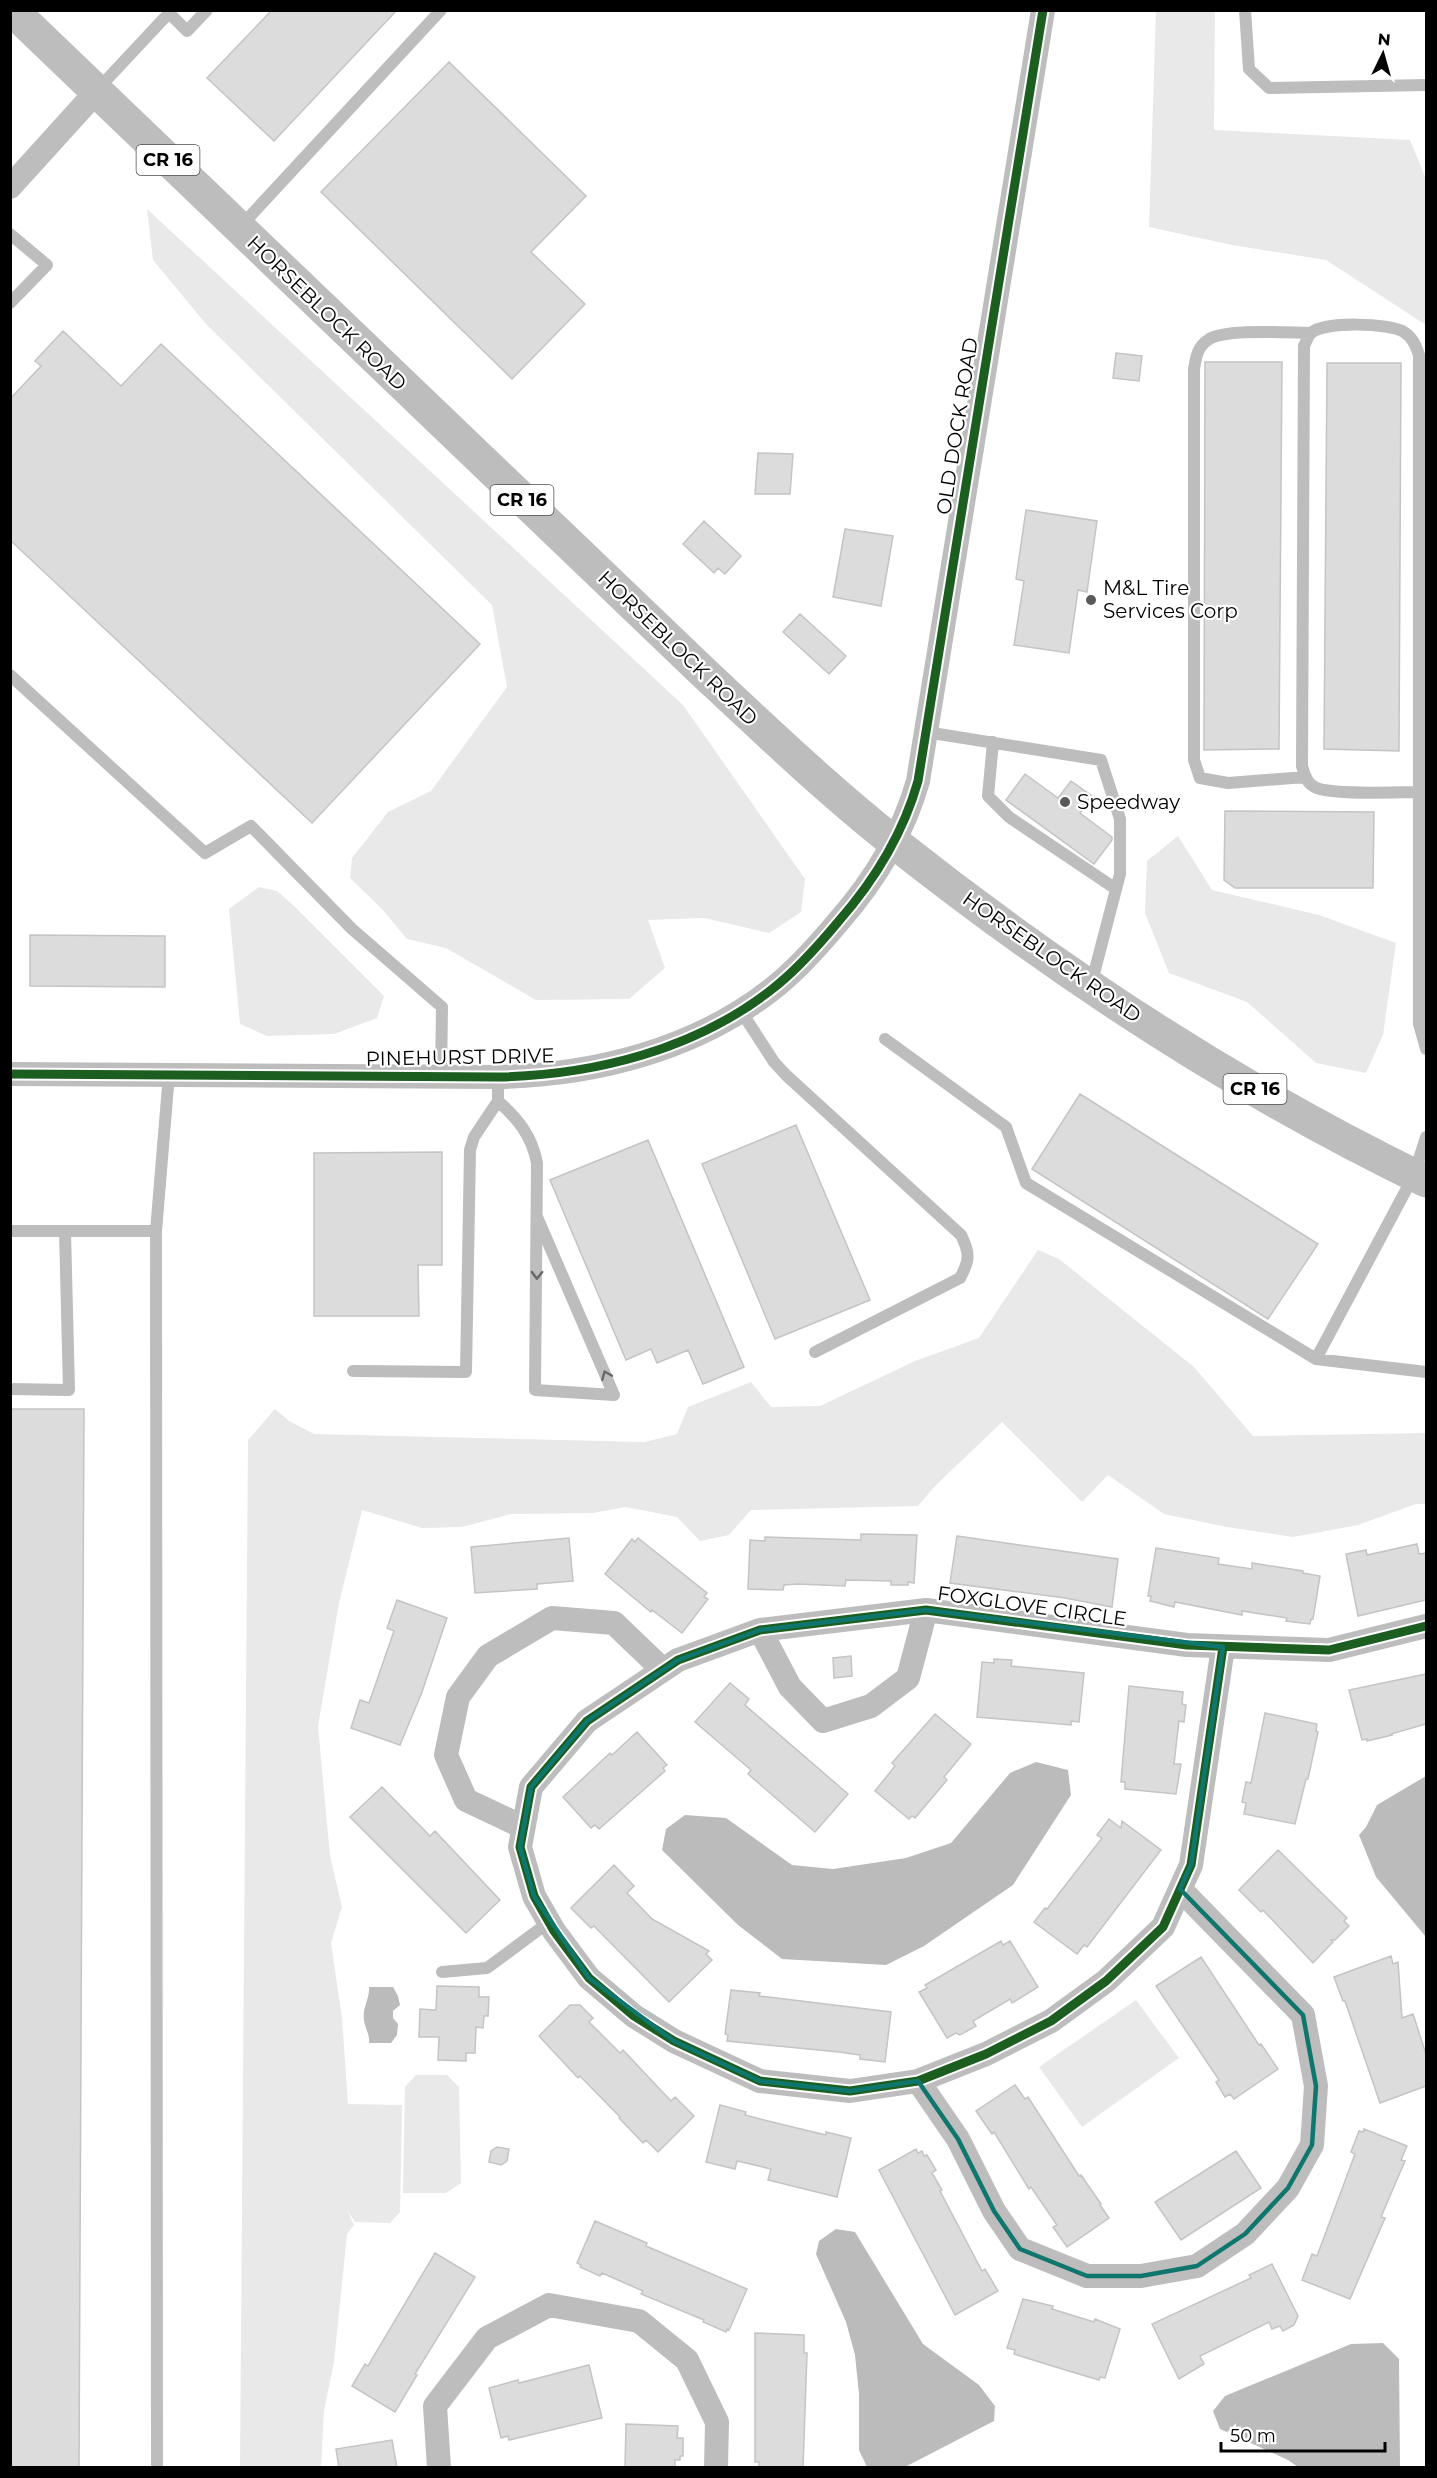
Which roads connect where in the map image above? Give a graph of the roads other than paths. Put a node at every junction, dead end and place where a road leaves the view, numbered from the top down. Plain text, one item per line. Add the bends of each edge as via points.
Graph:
1 (12, 10) edge
2 (207, 10) edge
3 (441, 10) edge
4 (1043, 10) edge
5 (1245, 10) edge
6 (168, 12) edge
7 (1426, 85) edge
8 (97, 91) junction
9 (10, 186) edge
10 (239, 228) junction
11 (10, 234) edge
12 (10, 303) edge
13 (1311, 333) junction
14 (10, 675) edge
15 (926, 732) junction
16 (993, 742) junction
17 (1305, 777) junction
18 (1419, 792) junction
19 (894, 843) junction
20 (1116, 889) junction
21 (1091, 987) junction
22 (741, 1011) junction
23 (885, 1039) dead end
24 (1426, 1049) edge
25 (10, 1074) edge
26 (169, 1074) junction
27 (441, 1077) junction
28 (498, 1089) junction
29 (1426, 1137) edge
30 (1420, 1178) edge
31 (537, 1217) junction
32 (10, 1231) edge
33 (65, 1231) junction
34 (156, 1231) junction
35 (815, 1352) dead end
36 (1316, 1359) junction
37 (353, 1371) dead end
38 (1426, 1372) edge
39 (10, 1389) edge
40 (926, 1610) junction
41 (1426, 1626) edge
42 (760, 1630) junction
43 (1223, 1647) junction
44 (663, 1670) junction
45 (524, 1827) junction
46 (1180, 1889) junction
47 (549, 1922) junction
48 (442, 1972) dead end
49 (918, 2081) junction
50 (157, 2468) edge
51 (439, 2468) edge
52 (716, 2468) edge

1 - 8 main road, HORSEBLOCK ROAD / CR 16
2 - 6 lane via 187,31
3 - 10 lane
4 - 15 street, OLD DOCK ROAD
5 - 7 lane via 1249,69 1269,88
6 - 8 lane
8 - 9 street
8 - 10 main road, HORSEBLOCK ROAD / CR 16
10 - 19 main road, HORSEBLOCK ROAD / CR 16 via 727,695
11 - 12 lane via 47,265
13 - 17 lane via 1305,346
13 - 17 lane via 1233,333 1209,339 1198,350 1194,369 1194,760 1200,778 1228,783
13 - 18 lane via 1326,327 1389,325 1415,342 1419,355
14 - 27 lane via 205,853 251,826 352,929 442,1007
15 - 16 lane
15 - 19 street, OLD DOCK ROAD via 918,781
16 - 20 lane via 988,796 1009,817
16 - 20 lane via 1101,760 1120,819 1120,874
17 - 18 lane via 1313,787 1328,791
18 - 24 lane via 1419,1024
19 - 21 main road, HORSEBLOCK ROAD / CR 16
19 - 22 street, PINEHURST DRIVE via 866,888 823,940 772,989
20 - 21 lane
21 - 30 main road, HORSEBLOCK ROAD / CR 16 via 1268,1097
22 - 28 street, PINEHURST DRIVE via 703,1031 638,1056
22 - 35 lane via 786,1075 961,1235 968,1250 967,1265 960,1278
23 - 36 lane via 1006,1127 1026,1183
25 - 26 street, PINEHURST DRIVE
26 - 27 street, PINEHURST DRIVE
26 - 34 lane
27 - 28 street, PINEHURST DRIVE
28 - 31 lane via 534,1148
28 - 37 lane via 470,1150 466,1372
29 - 30 lane
30 - 36 lane
31 -> 31 lane via 535,1390 614,1395 610,1385
32 - 33 lane
33 - 34 lane
33 - 39 lane via 69,1390
34 - 50 lane
36 - 38 lane
40 - 42 street, FOXGLOVE CIRCLE
40 - 42 street, FOXGLOVE CIRCLE via 908,1678 871,1707 823,1721 790,1687
40 - 43 street, FOXGLOVE CIRCLE
41 - 43 street, FOXGLOVE CIRCLE via 1329,1650
42 - 44 street, FOXGLOVE CIRCLE via 678,1660
43 - 46 street, FOXGLOVE CIRCLE via 1191,1865
44 - 45 street, FOXGLOVE CIRCLE via 587,1720 531,1787
44 - 45 street via 614,1623 552,1618 488,1656 458,1697 446,1755 466,1800
45 - 47 street, FOXGLOVE CIRCLE via 520,1847 534,1896
46 - 49 street, FOXGLOVE CIRCLE via 1163,1927 1106,1981 1051,2021 986,2054
46 - 49 street via 1303,2015 1316,2086 1312,2145 1288,2188 1245,2234 1197,2266 1141,2276 1087,2276 1020,2249 994,2211 958,2139
47 - 48 lane via 487,1968
47 - 49 street, FOXGLOVE CIRCLE via 589,1978 634,2016 674,2041 760,2081 850,2091
51 - 52 street via 435,2406 486,2338 549,2305 639,2321 687,2360 717,2422

